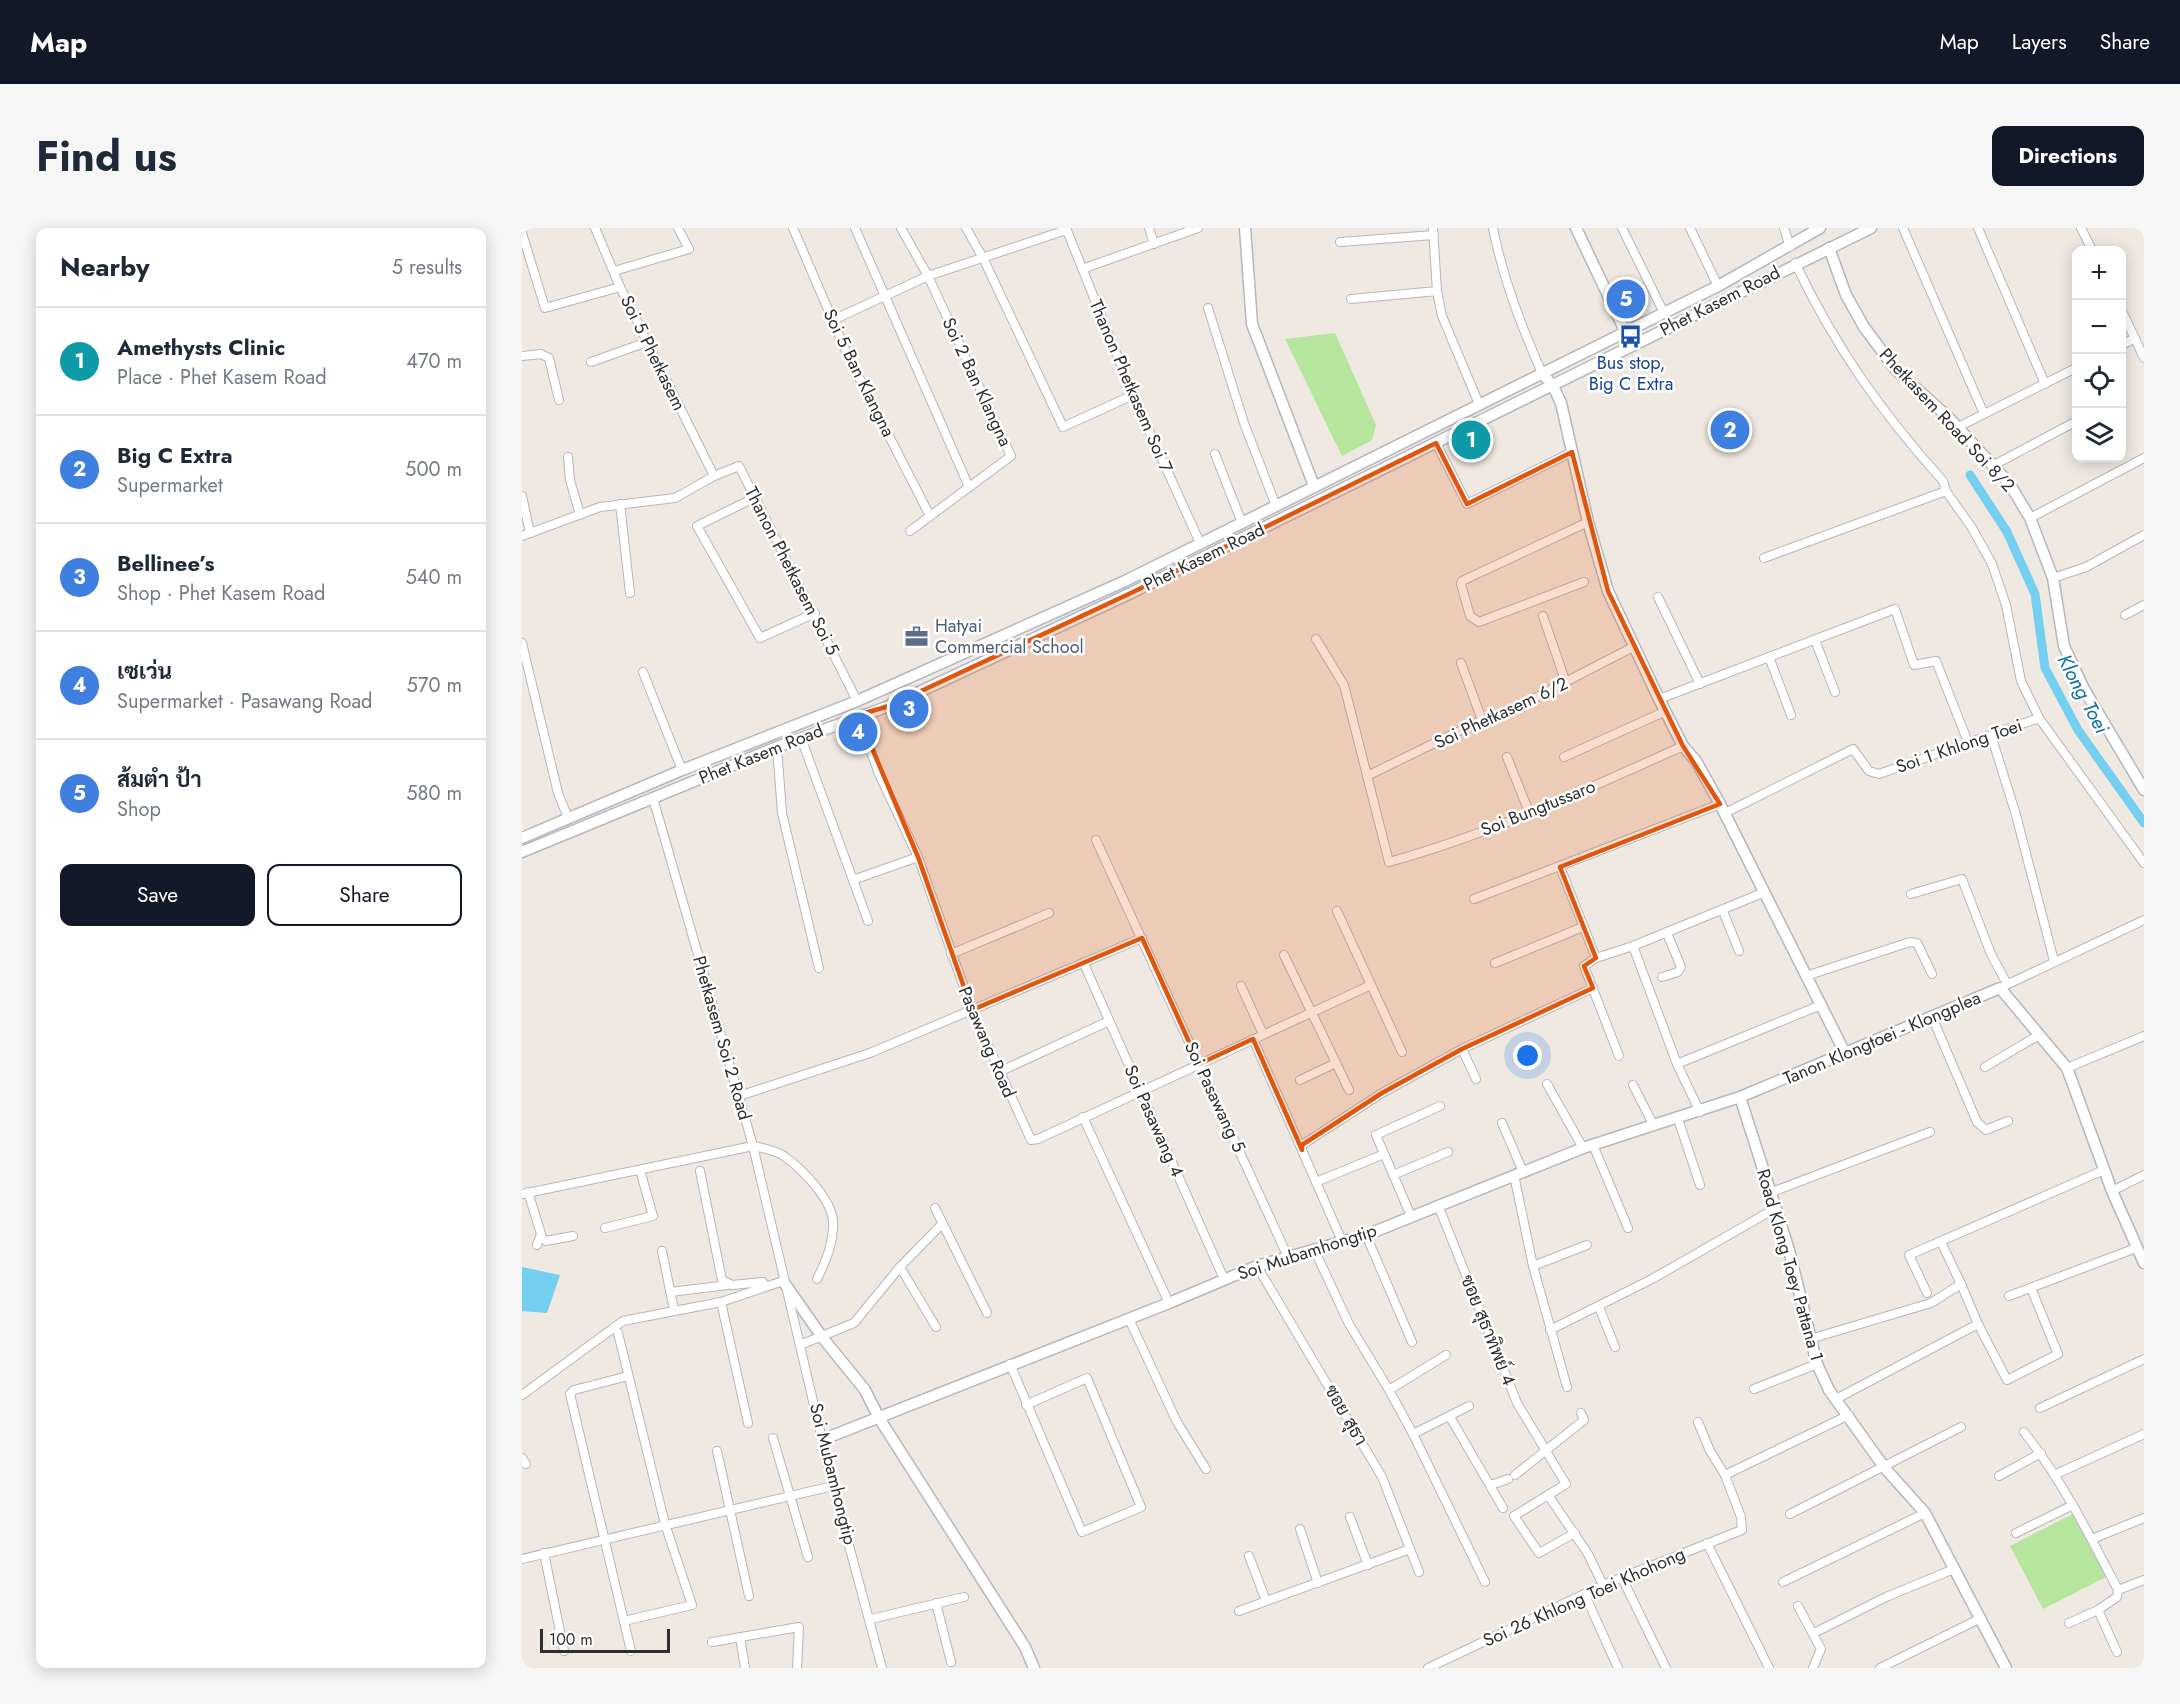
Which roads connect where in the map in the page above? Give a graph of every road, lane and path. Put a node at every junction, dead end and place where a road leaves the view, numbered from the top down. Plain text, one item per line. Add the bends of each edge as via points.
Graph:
1 (595, 228) edge
2 (678, 228) edge
3 (793, 228) edge
4 (855, 228) edge
5 (901, 228) edge
6 (966, 228) edge
7 (1149, 228) edge
8 (1198, 228) edge
9 (1245, 228) edge
10 (1493, 228) edge
11 (1576, 228) edge
12 (1622, 228) edge
13 (1690, 228) edge
14 (1784, 228) edge
15 (1820, 228) edge
16 (1871, 228) edge
17 (1903, 228) edge
18 (1978, 228) edge
19 (2081, 228) edge
20 (1066, 229) edge
21 (1434, 232) edge
22 (522, 233) edge
23 (1340, 242) dead end
24 (1154, 244) junction
25 (2090, 246) edge
26 (1791, 247) junction
27 (1829, 248) junction
28 (983, 258) junction
29 (1795, 263) junction
30 (1082, 269) junction
31 (614, 271) junction
32 (928, 276) junction
33 (1718, 286) junction
34 (620, 287) junction
35 (1437, 291) junction
36 (886, 296) junction
37 (1351, 299) dead end
38 (1208, 308) dead end
39 (1664, 313) junction
40 (833, 320) junction
41 (2126, 321) edge
42 (1625, 332) junction
43 (2135, 338) junction
44 (647, 342) junction
45 (2126, 342) edge
46 (522, 356) edge
47 (2144, 358) edge
48 (591, 362) dead end
49 (2072, 370) edge
50 (1542, 373) junction
51 (2045, 384) junction
52 (1553, 386) junction
53 (1133, 395) junction
54 (559, 400) dead end
55 (1479, 404) junction
56 (1984, 414) junction
57 (2072, 424) edge
58 (1956, 428) junction
59 (1436, 443) junction
60 (1572, 452) junction
61 (1215, 454) dead end
62 (568, 457) dead end
63 (2144, 458) edge
64 (1992, 465) junction
65 (714, 476) junction
66 (1314, 486) junction
67 (969, 487) junction
68 (1946, 491) junction
69 (522, 496) edge
70 (754, 498) junction
71 (620, 504) junction
72 (1276, 506) junction
73 (580, 515) junction
74 (930, 516) junction
75 (2030, 518) junction
76 (1588, 522) junction
77 (1242, 524) junction
78 (910, 531) dead end
79 (526, 534) edge
80 (2144, 535) edge
81 (1200, 543) junction
82 (1764, 558) dead end
83 (2053, 578) junction
84 (1125, 582) junction
85 (1584, 582) dead end
86 (630, 593) dead end
87 (1131, 593) junction
88 (1658, 597) dead end
89 (2144, 605) edge
90 (814, 613) junction
91 (2125, 615) dead end
92 (1543, 616) dead end
93 (1316, 639) dead end
94 (1815, 640) junction
95 (522, 644) edge
96 (1633, 647) junction
97 (1769, 657) junction
98 (1461, 663) dead end
99 (643, 672) dead end
100 (1566, 683) junction
101 (1700, 684) junction
102 (1835, 692) dead end
103 (1659, 699) junction
104 (857, 701) junction
105 (1666, 711) junction
106 (1791, 715) dead end
107 (858, 716) junction
108 (2039, 718) junction
109 (1482, 720) junction
110 (1991, 735) junction
111 (801, 738) junction
112 (1968, 742) junction
113 (1683, 746) junction
114 (777, 747) junction
115 (1507, 757) dead end
116 (1564, 757) dead end
117 (682, 770) junction
118 (1367, 776) junction
119 (2144, 790) edge
120 (653, 798) junction
121 (1723, 808) junction
122 (1529, 812) junction
123 (568, 818) junction
124 (541, 831) junction
125 (522, 838) edge
126 (1096, 840) dead end
127 (544, 843) junction
128 (522, 852) edge
129 (918, 857) junction
130 (2144, 863) edge
131 (1560, 867) junction
132 (854, 880) junction
133 (1765, 892) junction
134 (1911, 894) dead end
135 (1474, 899) dead end
136 (1337, 911) dead end
137 (1723, 911) junction
138 (1049, 913) dead end
139 (2144, 920) edge
140 (868, 921) dead end
141 (1583, 927) junction
142 (1667, 933) junction
143 (1142, 938) junction
144 (1633, 946) junction
145 (1739, 951) dead end
146 (951, 954) junction
147 (1284, 955) dead end
148 (1596, 958) junction
149 (2054, 961) junction
150 (1495, 963) dead end
151 (1084, 964) junction
152 (819, 968) dead end
153 (1932, 974) dead end
154 (1806, 976) junction
155 (1662, 977) dead end
156 (1371, 985) junction
157 (1240, 986) dead end
158 (2003, 986) junction
159 (1593, 988) junction
160 (1821, 1005) junction
161 (972, 1010) junction
162 (1312, 1013) junction
163 (1932, 1017) junction
164 (1108, 1021) junction
165 (1263, 1034) junction
166 (2039, 1035) junction
167 (2144, 1036) edge
168 (1253, 1039) junction
169 (1462, 1049) junction
170 (1402, 1053) dead end
171 (1846, 1055) junction
172 (1619, 1056) dead end
173 (1336, 1063) junction
174 (1199, 1064) junction
175 (1677, 1065) junction
176 (1985, 1067) dead end
177 (2067, 1068) junction
178 (999, 1072) junction
179 (1476, 1079) dead end
180 (1300, 1080) dead end
181 (1547, 1084) dead end
182 (1633, 1085) dead end
183 (1141, 1090) junction
184 (1349, 1090) dead end
185 (740, 1096) junction
186 (1740, 1098) junction
187 (1440, 1106) dead end
188 (1700, 1112) junction
189 (1083, 1117) junction
190 (1678, 1119) junction
191 (2008, 1121) dead end
192 (1502, 1123) dead end
193 (1654, 1126) junction
194 (1930, 1132) dead end
195 (753, 1146) junction
196 (1588, 1146) junction
197 (1302, 1150) junction
198 (1448, 1152) dead end
199 (1384, 1154) junction
200 (640, 1170) junction
201 (2104, 1170) junction
202 (700, 1171) dead end
203 (1519, 1173) junction
204 (1393, 1174) junction
205 (2144, 1175) edge
206 (1316, 1182) junction
207 (1700, 1185) dead end
208 (2112, 1191) junction
209 (1772, 1192) junction
210 (525, 1193) edge
211 (1438, 1205) junction
212 (935, 1208) dead end
213 (1776, 1208) junction
214 (1411, 1216) junction
215 (941, 1225) junction
216 (605, 1228) dead end
217 (1628, 1228) dead end
218 (1366, 1235) junction
219 (573, 1236) dead end
220 (1342, 1241) junction
221 (1941, 1242) junction
222 (1587, 1245) dead end
223 (2136, 1248) junction
224 (1314, 1249) junction
225 (662, 1251) dead end
226 (1288, 1257) junction
227 (2144, 1263) edge
228 (1257, 1266) junction
229 (1533, 1266) junction
230 (900, 1267) junction
231 (817, 1279) dead end
232 (1224, 1279) junction
233 (783, 1281) junction
234 (1961, 1284) junction
235 (729, 1285) junction
236 (765, 1287) junction
237 (2031, 1288) junction
238 (670, 1292) junction
239 (1927, 1293) dead end
240 (2009, 1296) dead end
241 (721, 1302) junction
242 (1169, 1303) junction
243 (1599, 1307) junction
244 (674, 1311) junction
245 (987, 1313) dead end
246 (1129, 1319) junction
247 (1978, 1324) junction
248 (936, 1327) dead end
249 (1550, 1330) junction
250 (618, 1333) dead end
251 (822, 1337) junction
252 (1810, 1339) junction
253 (1412, 1342) dead end
254 (800, 1345) junction
255 (1615, 1347) dead end
256 (1446, 1355) dead end
257 (2144, 1359) edge
258 (1010, 1364) junction
259 (1817, 1364) junction
260 (628, 1376) junction
261 (1567, 1386) dead end
262 (1754, 1389) dead end
263 (1389, 1390) junction
264 (522, 1395) edge
265 (1836, 1399) junction
266 (1026, 1405) junction
267 (1469, 1406) dead end
268 (2040, 1407) dead end
269 (1581, 1413) dead end
270 (1849, 1415) junction
271 (1450, 1417) junction
272 (879, 1418) junction
273 (1698, 1422) dead end
274 (748, 1423) dead end
275 (1961, 1427) dead end
276 (2024, 1431) dead end
277 (1413, 1434) junction
278 (2144, 1434) edge
279 (773, 1438) dead end
280 (824, 1439) junction
281 (1545, 1450) junction
282 (717, 1451) dead end
283 (2041, 1453) junction
284 (1884, 1467) junction
285 (1206, 1469) dead end
286 (2054, 1474) junction
287 (1725, 1475) junction
288 (1999, 1476) dead end
289 (1491, 1485) junction
290 (833, 1486) junction
291 (1548, 1495) junction
292 (790, 1497) junction
293 (2073, 1505) junction
294 (1503, 1508) dead end
295 (728, 1510) junction
296 (1925, 1513) junction
297 (1790, 1514) dead end
298 (1350, 1517) dead end
299 (2144, 1518) edge
300 (665, 1524) junction
301 (1300, 1529) dead end
302 (1575, 1533) junction
303 (2016, 1533) dead end
304 (603, 1539) junction
305 (2092, 1539) junction
306 (1707, 1543) junction
307 (1410, 1549) junction
308 (544, 1553) junction
309 (1249, 1556) dead end
310 (808, 1557) dead end
311 (522, 1559) edge
312 (1368, 1565) junction
313 (1954, 1569) junction
314 (1419, 1572) dead end
315 (1622, 1578) junction
316 (2144, 1580) edge
317 (1485, 1582) dead end
318 (1783, 1582) dead end
319 (1318, 1583) junction
320 (1603, 1585) junction
321 (2118, 1590) junction
322 (1585, 1595) junction
323 (749, 1596) dead end
324 (964, 1597) dead end
325 (1266, 1601) junction
326 (936, 1603) junction
327 (1798, 1606) dead end
328 (2098, 1610) junction
329 (1239, 1611) dead end
330 (1981, 1618) junction
331 (871, 1619) junction
332 (624, 1621) junction
333 (2069, 1623) dead end
334 (1814, 1633) junction
335 (740, 1637) junction
336 (712, 1642) dead end
337 (564, 1651) dead end
338 (631, 1651) dead end
339 (2117, 1652) dead end
340 (951, 1662) dead end
341 (745, 1668) edge
342 (797, 1668) edge
343 (882, 1668) edge
344 (1034, 1668) edge
345 (1428, 1668) edge
346 (1618, 1668) edge
347 (1666, 1668) edge
348 (1769, 1668) edge
349 (1813, 1668) edge
350 (1880, 1668) edge
351 (2006, 1668) edge

1 - 31 street, Soi 5 Phetkasem
2 - 31 street via 689,249
3 - 40 street, Soi 5 Ban Klangna
4 - 36 street
5 - 32 street, Soi 2 Ban Klangna
6 - 28 street
7 - 24 street
8 - 24 street
9 - 66 street via 1252,324
10 - 50 street via 1516,315
11 - 42 street
12 - 39 street
13 - 33 street
14 - 26 street
15 - 26 street, Phet Kasem Road
16 - 27 street, Phet Kasem Road
17 - 56 street
18 - 51 street
19 - 25 street
20 - 28 street
20 - 30 street, Thanon Phetkasem Soi 7
21 - 23 street
21 - 35 street
22 - 34 street via 545,308
24 - 30 street
26 - 33 street, Phet Kasem Road
27 - 29 street, Phet Kasem Road
27 - 58 street, Phetkasem Road Soi 8/2 via 1846,295 1864,327 1896,370
28 - 32 street
28 - 53 street via 1063,427
29 - 52 street, Phet Kasem Road
29 - 68 street via 1854,371 1901,434 1943,481
30 - 53 street, Thanon Phetkasem Soi 7
31 - 34 street, Soi 5 Phetkasem
32 - 36 street
32 - 67 street, Soi 2 Ban Klangna via 1011,456
33 - 39 street, Phet Kasem Road
34 - 44 street, Soi 5 Phetkasem
35 - 37 street
35 - 55 street via 1442,316
36 - 40 street
36 - 67 street
38 - 72 street via 1244,423
39 - 42 street, Phet Kasem Road
40 - 74 street, Soi 5 Ban Klangna
41 - 43 street
42 - 50 street, Phet Kasem Road
43 - 45 street
43 - 47 street
44 - 48 street
44 - 65 street, Soi 5 Phetkasem
46 - 54 street via 541,354 549,358
49 - 51 street
50 - 52 street
50 - 55 street, Phet Kasem Road
51 - 56 street
52 - 59 street, Phet Kasem Road
52 - 60 street
53 - 81 street, Thanon Phetkasem Soi 7
55 - 66 street, Phet Kasem Road
56 - 58 street
57 - 64 street
58 - 64 street, Phetkasem Road Soi 8/2
59 - 60 street via 1467,504
59 - 87 street, Phet Kasem Road
60 - 76 street
61 - 77 street
62 - 73 street
63 - 75 street
64 - 75 street, Phetkasem Road Soi 8/2 via 2009,483
65 - 70 street, Thanon Phetkasem Soi 5 via 739,466
65 - 71 street via 675,498
66 - 72 street, Phet Kasem Road
67 - 74 street, Soi 2 Ban Klangna
68 - 82 street
68 - 108 street via 1992,564 2006,605 2021,681
69 - 79 street
70 - 90 street, Thanon Phetkasem Soi 5
70 - 90 street via 697,526 760,638
71 - 73 street
71 - 86 street
72 - 77 street, Phet Kasem Road
73 - 79 street
74 - 78 street, Soi 2 Ban Klangna
75 - 83 street, Phetkasem Road Soi 8/2
76 - 85 street via 1461,584 1470,616 1479,622
76 - 96 street via 1608,591
77 - 81 street, Phet Kasem Road
80 - 83 street via 2086,567
81 - 84 street, Phet Kasem Road
83 - 119 street, Phetkasem Road Soi 8/2 via 2064,646 2084,689
84 - 87 street
84 - 104 street, Phet Kasem Road
87 - 107 street, Phet Kasem Road via 889,706
88 - 101 street
89 - 91 street
90 - 104 street, Thanon Phetkasem Soi 5
92 - 100 street
93 - 118 street via 1344,685
94 - 97 street
94 - 102 street
94 - 112 street via 1896,609 1914,665 1935,661
95 - 123 street via 558,794
96 - 100 street, Soi Phetkasem 6/2
96 - 103 street
97 - 101 street
97 - 106 street
98 - 109 street
99 - 117 street
100 - 109 street, Soi Phetkasem 6/2 via 1490,721
101 - 103 street
103 - 105 street
104 - 117 street, Phet Kasem Road
105 - 113 street
105 - 116 street
107 - 111 street, Phet Kasem Road
107 - 129 street, Pasawang Road via 879,774
108 - 110 street, Soi 1 Khlong Toei
108 - 130 street
109 - 118 street, Soi Phetkasem 6/2
110 - 112 street, Soi 1 Khlong Toei
110 - 149 street
111 - 114 street, Phet Kasem Road
111 - 132 street
112 - 121 street, Soi 1 Khlong Toei via 1879,774 1869,771 1853,749
113 - 121 street
113 - 122 street, Soi Bungtussaro
114 - 120 street, Phet Kasem Road
114 - 152 street via 782,813
115 - 122 street
117 - 123 street, Phet Kasem Road
118 - 122 street, Soi Bungtussaro via 1389,862 1426,852
120 - 127 street, Phet Kasem Road
120 - 185 street, Phetkasem Soi 2 Road
121 - 131 street
121 - 133 street
123 - 124 street, Phet Kasem Road
124 - 125 street, Phet Kasem Road
124 - 127 street
126 - 143 street, Soi Pasawang 5
127 - 128 street, Phet Kasem Road
129 - 132 street
129 - 146 street, Pasawang Road
131 - 135 street
131 - 141 street
132 - 140 street
133 - 137 street
133 - 154 street
134 - 158 street via 1962,879
136 - 156 street
137 - 142 street
137 - 145 street
138 - 146 street
139 - 149 street
141 - 148 street
141 - 150 street
142 - 144 street
142 - 155 street via 1681,967 1678,972
143 - 151 street
143 - 174 street, Soi Pasawang 5
144 - 148 street
144 - 175 street
146 - 161 street, Pasawang Road
147 - 162 street
148 - 159 street via 1584,966
149 - 158 street
151 - 161 street
151 - 164 street, Soi Pasawang 4
153 - 154 street via 1917,943 1910,942
154 - 160 street
156 - 162 street, Pasawang Road
156 - 170 street
157 - 165 street
158 - 163 street, Tanon Klongtoei - Klongplea
158 - 166 street, Tanon Klongtoei - Klongplea
159 - 169 street
159 - 172 street
160 - 171 street
160 - 175 street
161 - 178 street, Pasawang Road
161 - 185 street via 870,1053
162 - 165 street, Pasawang Road
162 - 173 street
163 - 171 street, Tanon Klongtoei - Klongplea
163 - 191 street via 1977,1122 1986,1130
164 - 178 street
164 - 183 street, Soi Pasawang 4
165 - 168 street, Pasawang Road
166 - 176 street
166 - 177 street, Tanon Klongtoei - Klongplea
167 - 177 street
168 - 174 street, Pasawang Road
168 - 197 street
169 - 179 street
169 - 197 street via 1382,1093 1302,1145
171 - 186 street, Tanon Klongtoei - Klongplea
173 - 180 street
173 - 184 street
174 - 183 street, Pasawang Road
174 - 226 street, Soi Pasawang 5
175 - 188 street
177 - 201 street, Tanon Klongtoei - Klongplea
178 - 189 street, Pasawang Road via 1031,1140
181 - 196 street
182 - 193 street
183 - 189 street, Pasawang Road
183 - 232 street, Soi Pasawang 4
185 - 195 street, Phetkasem Soi 2 Road
186 - 188 street, Soi Mubamhongtip
186 - 209 street, Road Klong Toey Pattana 1
187 - 199 street via 1376,1135
188 - 190 street, Soi Mubamhongtip
189 - 242 street
190 - 193 street, Soi Mubamhongtip
190 - 207 street
192 - 203 street
193 - 196 street, Soi Mubamhongtip
194 - 209 street
195 - 200 street
195 - 231 street via 783,1156 829,1208 832,1234
195 - 233 street, Phetkasem Soi 2 Road
196 - 203 street, Soi Mubamhongtip
196 - 217 street
197 - 206 street
198 - 204 street
199 - 204 street
199 - 206 street
200 - 210 street
200 - 216 street via 653,1216
201 - 208 street, Tanon Klongtoei - Klongplea
201 - 221 street
202 - 235 street via 721,1278
203 - 211 street, Soi Mubamhongtip
203 - 229 street
204 - 214 street
205 - 208 street
206 - 220 street
208 - 223 street, Tanon Klongtoei - Klongplea
209 - 213 street, Road Klong Toey Pattana 1
210 - 219 street via 539,1241
211 - 214 street, Soi Mubamhongtip
211 - 281 street, ซอย สุธาทิพย์ 4 via 1517,1403
212 - 215 street
213 - 243 street
213 - 252 street, Road Klong Toey Pattana 1
214 - 218 street, Soi Mubamhongtip
215 - 230 street
215 - 245 street
218 - 220 street, Soi Mubamhongtip
218 - 253 street
220 - 224 street, Soi Mubamhongtip
221 - 234 street
221 - 239 street via 1909,1255
222 - 229 street
223 - 227 street, Tanon Klongtoei - Klongplea
223 - 237 street
224 - 226 street, Soi Mubamhongtip
224 - 263 street via 1349,1324
225 - 238 street
226 - 228 street, Soi Mubamhongtip
228 - 232 street, Soi Mubamhongtip
228 - 307 street, ซอย สุธา via 1382,1477
229 - 249 street
230 - 248 street
230 - 251 street via 854,1323
232 - 242 street, Soi Mubamhongtip
233 - 236 street
233 - 251 street
233 - 254 street, Soi Mubamhongtip
234 - 247 street
234 - 252 street via 1923,1306
235 - 236 street via 763,1282
235 - 238 street
236 - 241 street
237 - 240 street
237 - 247 street via 2058,1354 2007,1380
238 - 244 street
241 - 244 street
241 - 274 street
242 - 246 street, Soi Mubamhongtip
243 - 249 street
243 - 255 street
244 - 264 street via 622,1321
246 - 258 street, Soi Mubamhongtip
246 - 285 street via 1177,1422
247 - 265 street
249 - 261 street
250 - 260 street
251 - 254 street
251 - 272 street via 865,1390
252 - 259 street, Road Klong Toey Pattana 1
254 - 280 street, Soi Mubamhongtip
256 - 263 street
257 - 268 street
258 - 266 street
258 - 272 street, Soi Mubamhongtip
259 - 262 street
259 - 265 street, Road Klong Toey Pattana 1
260 - 300 street
260 - 304 street via 570,1394
263 - 277 street
265 - 270 street, Road Klong Toey Pattana 1
266 - 266 street via 1082,1532 1141,1507 1087,1378
267 - 271 street
269 - 281 street via 1584,1420
270 - 284 street, Road Klong Toey Pattana 1
270 - 287 street
271 - 277 street
271 - 289 street
272 - 280 street, Soi Mubamhongtip
272 - 344 street via 1025,1647
273 - 287 street
275 - 284 street
276 - 283 street
277 - 317 street
278 - 286 street
279 - 292 street
280 - 290 street, Soi Mubamhongtip
281 - 289 street via 1512,1477
281 - 291 street, ซอย สุธาทิพย์ 4 via 1566,1484
282 - 295 street
283 - 286 street
283 - 288 street
284 - 296 street, Road Klong Toey Pattana 1
284 - 297 street
286 - 293 street
287 - 306 street, Soi 26 Khlong Toei Khohong via 1742,1530
289 - 294 street
290 - 292 street
290 - 331 street, Soi Mubamhongtip
291 - 302 street
291 - 302 street via 1514,1516 1539,1553
292 - 295 street
292 - 310 street
293 - 303 street
293 - 305 street
295 - 300 street
295 - 323 street
296 - 313 street, Road Klong Toey Pattana 1
296 - 318 street
298 - 312 street
299 - 305 street
300 - 304 street
300 - 332 street via 692,1605
301 - 319 street
302 - 320 street
304 - 308 street
304 - 332 street
305 - 321 street
306 - 315 street, Soi 26 Khlong Toei Khohong
306 - 348 street
307 - 312 street
307 - 314 street, ซอย สุธา
308 - 311 street
308 - 337 street
309 - 325 street
312 - 319 street
313 - 330 street, Road Klong Toey Pattana 1
313 - 334 street
315 - 320 street, Soi 26 Khlong Toei Khohong
315 - 347 street
316 - 321 street
319 - 325 street
320 - 322 street, Soi 26 Khlong Toei Khohong
321 - 328 street via 2117,1597
322 - 345 street, Soi 26 Khlong Toei Khohong
322 - 346 street
324 - 326 street
325 - 329 street
326 - 331 street
326 - 340 street
327 - 334 street
328 - 333 street
328 - 339 street
330 - 350 street
330 - 351 street, Road Klong Toey Pattana 1
331 - 343 street, Soi Mubamhongtip
332 - 338 street
334 - 349 street via 1821,1649
335 - 336 street
335 - 341 street
335 - 342 street via 799,1627

